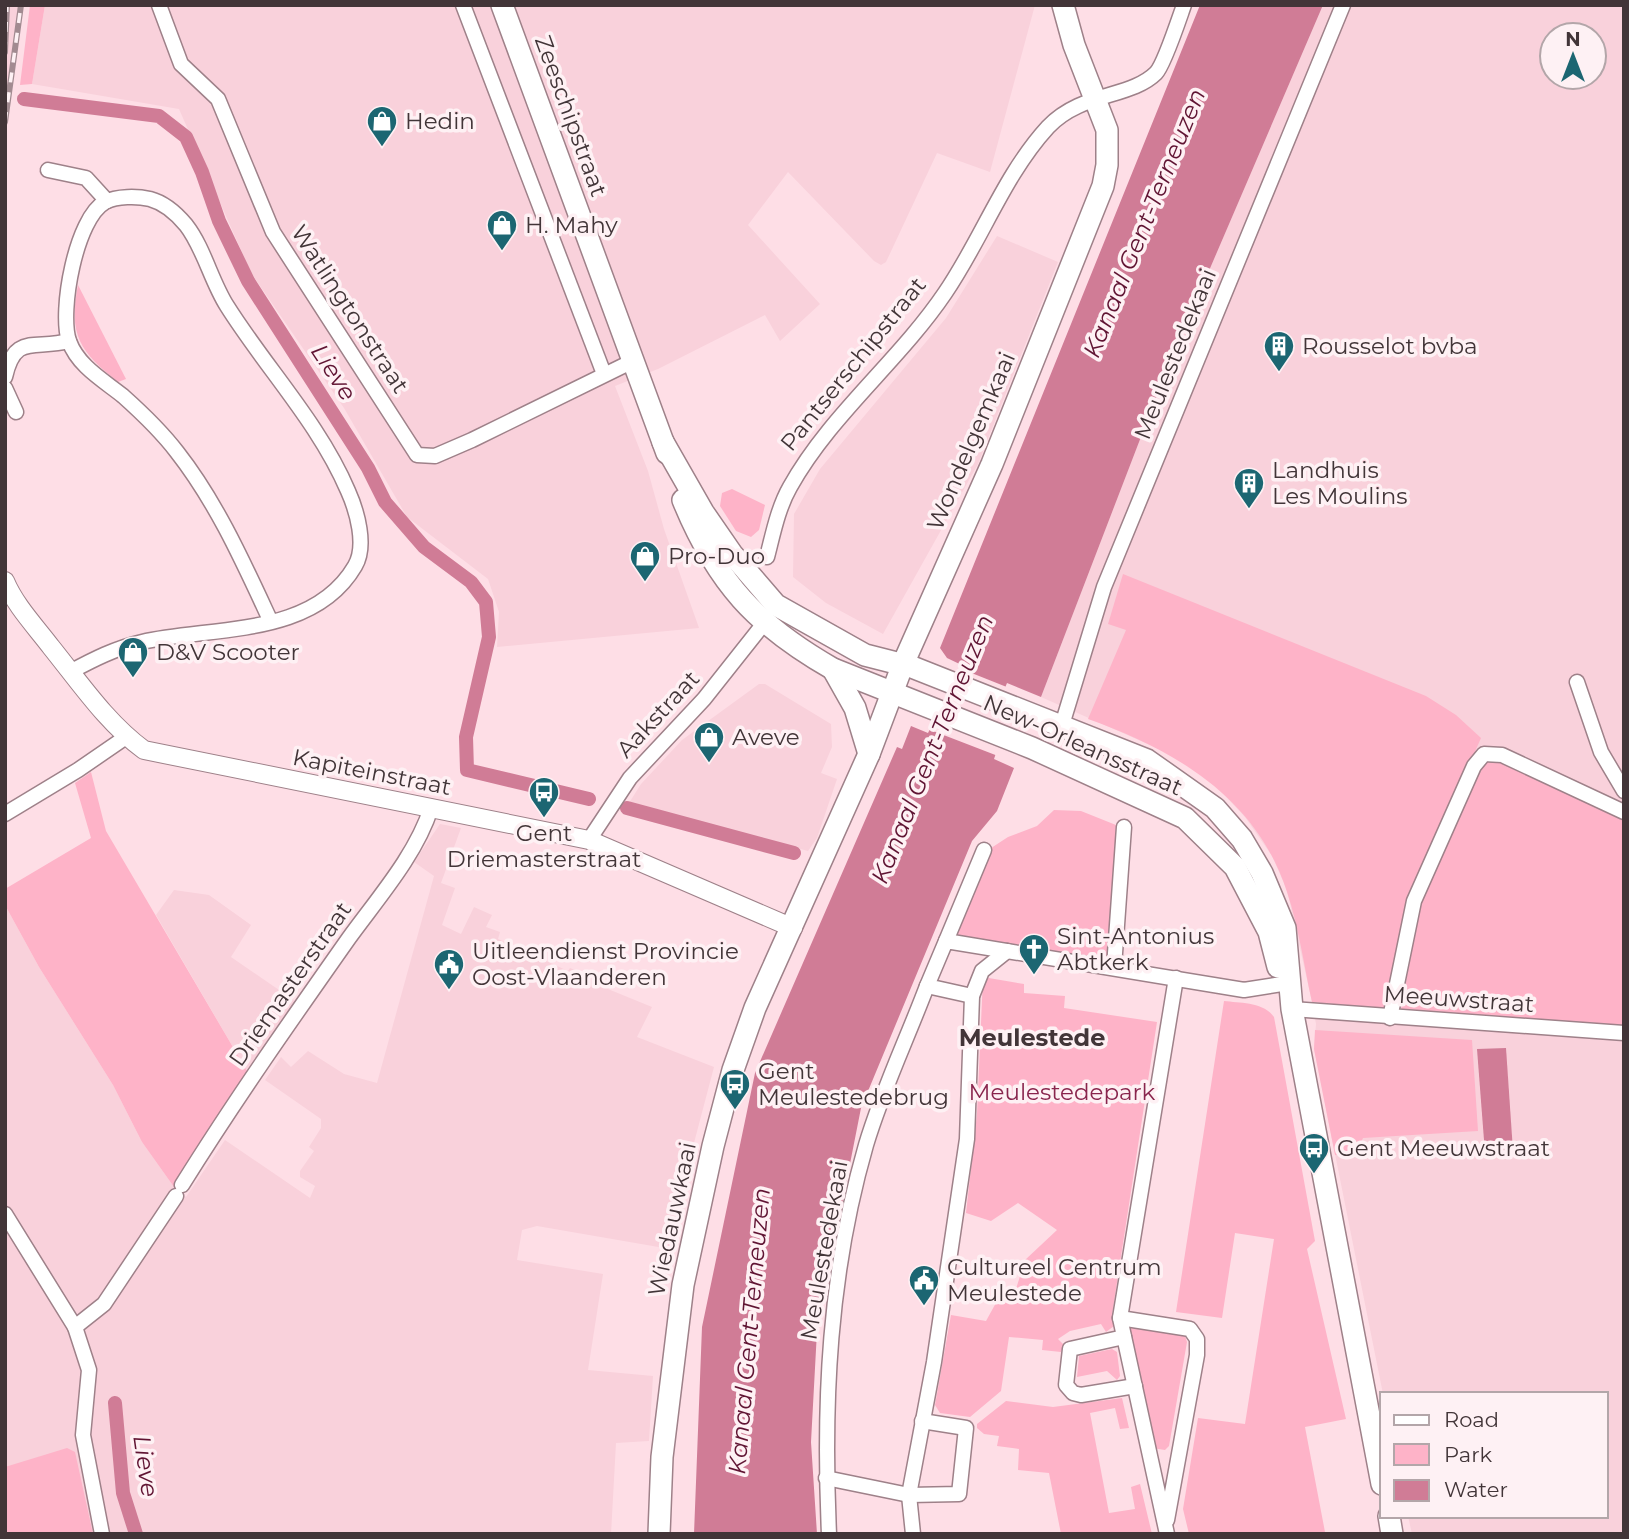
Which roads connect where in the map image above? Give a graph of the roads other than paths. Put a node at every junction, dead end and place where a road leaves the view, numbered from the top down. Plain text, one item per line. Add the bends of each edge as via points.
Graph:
1 (159, 5) edge
2 (463, 5) edge
3 (502, 5) edge
4 (1063, 5) edge
5 (1184, 5) edge
6 (1343, 5) edge
7 (1094, 98) junction
8 (48, 170) dead end
9 (107, 201) junction
10 (69, 341) junction
11 (635, 360) junction
12 (604, 374) junction
13 (5, 377) edge
14 (5, 388) edge
15 (16, 412) dead end
16 (663, 442) junction
17 (767, 557) dead end
18 (5, 581) edge
19 (271, 622) junction
20 (765, 622) junction
21 (903, 664) junction
22 (833, 669) junction
23 (71, 671) junction
24 (1577, 682) dead end
25 (892, 694) junction
26 (1062, 725) junction
27 (125, 737) junction
28 (869, 754) junction
29 (1624, 791) edge
30 (431, 808) junction
31 (1624, 812) edge
32 (5, 814) edge
33 (1124, 827) dead end
34 (589, 840) junction
35 (984, 850) dead end
36 (793, 928) junction
37 (946, 942) junction
38 (1004, 951) junction
39 (1114, 967) junction
40 (1177, 978) junction
41 (1288, 982) junction
42 (927, 986) junction
43 (972, 996) junction
44 (1292, 1009) junction
45 (1390, 1017) junction
46 (1624, 1033) edge
47 (5, 1214) edge
48 (1120, 1318) junction
49 (75, 1327) junction
50 (1124, 1337) junction
51 (1135, 1386) junction
52 (922, 1421) junction
53 (1179, 1459) junction
54 (1151, 1462) junction
55 (1380, 1473) edge
56 (826, 1478) junction
57 (909, 1495) junction
58 (909, 1516) junction
59 (1166, 1531) edge
60 (102, 1534) edge
61 (659, 1534) edge
62 (829, 1534) edge
63 (902, 1534) edge
64 (913, 1534) edge

1 - 12 street, Watlingtonstraat via 181,64 218,99 274,232 417,455 435,456 472,440
2 - 12 street
3 - 11 main road, Zeeschipstraat
4 - 7 main road
5 - 7 street via 1156,73
6 - 26 street, Meulestedekaai via 1104,587
7 - 17 street, Pantserschipstraat via 1077,104 1049,126 1020,162 966,262 925,324 803,465 782,504
7 - 21 main road, Wondelgemkaai via 1107,130 1103,186 992,464
8 - 9 street via 86,178
9 - 10 street via 88,220 73,274 65,319
9 - 19 street via 153,200 183,222 225,302 317,433 349,492 361,539 355,568 322,600
10 - 13 street via 19,348 9,358
10 - 19 street via 88,369 158,428 176,450 214,508
11 - 12 street, Watlingtonstraat
11 - 16 main road, Zeeschipstraat
14 - 15 street
16 - 20 main road, Zeeschipstraat via 680,494 710,558 731,590
16 - 21 main road, Zeeschipstraat via 703,513 776,605 866,655
18 - 23 street, Kapiteinstraat
19 - 23 street via 110,650
20 - 22 main road, Zeeschipstraat
20 - 34 street, Aakstraat via 704,699 630,778
21 - 25 main road, Wondelgemkaai
21 - 26 main road, New-Orleansstraat
22 - 25 main road, Zeeschipstraat
22 - 28 main road via 855,708
23 - 27 street, Kapiteinstraat
24 - 29 street via 1601,751
25 - 28 main road, Wondelgemkaai
25 - 41 main road, New-Orleansstraat via 1028,746 1166,807 1203,834 1236,867
26 - 41 main road, New-Orleansstraat via 1147,760 1215,808 1242,839 1262,873 1285,928
27 - 30 street, Kapiteinstraat via 159,754
27 - 32 street
28 - 36 main road, Wondelgemkaai
30 - 34 street, Kapiteinstraat
30 - 49 street, Driemasterstraat via 423,830 397,870 262,1063 104,1304
31 - 45 street via 1502,755 1483,754 1414,901
33 - 39 street
34 - 36 street, Kapiteinstraat
35 - 37 street
36 - 61 main road, Wiedauwkaai via 755,1008 733,1070 702,1194 673,1355
37 - 38 street
37 - 42 street, Meulestedekaai
38 - 39 street
38 - 43 street via 982,971
39 - 40 street
40 - 41 street via 1244,990
40 - 48 street
41 - 44 main road, New-Orleansstraat
42 - 43 street
42 - 56 street, Meulestedekaai via 871,1130 853,1195 831,1321
43 - 52 street via 967,1139
44 - 45 street, Meeuwstraat
44 - 55 main road, New-Orleansstraat
45 - 46 street, Meeuwstraat
47 - 49 street
48 - 50 street
48 - 53 street via 1190,1329 1197,1339
49 - 60 street via 89,1370 83,1435
50 - 51 street
50 - 51 street via 1070,1349 1066,1385 1073,1394 1082,1395
51 - 54 street
52 - 57 street
52 - 57 street via 967,1428 959,1494
53 - 54 street via 1168,1465
53 - 59 street
54 - 59 street
56 - 57 street
56 - 62 street, Meulestedekaai
57 - 58 street
58 - 63 street
58 - 64 street

